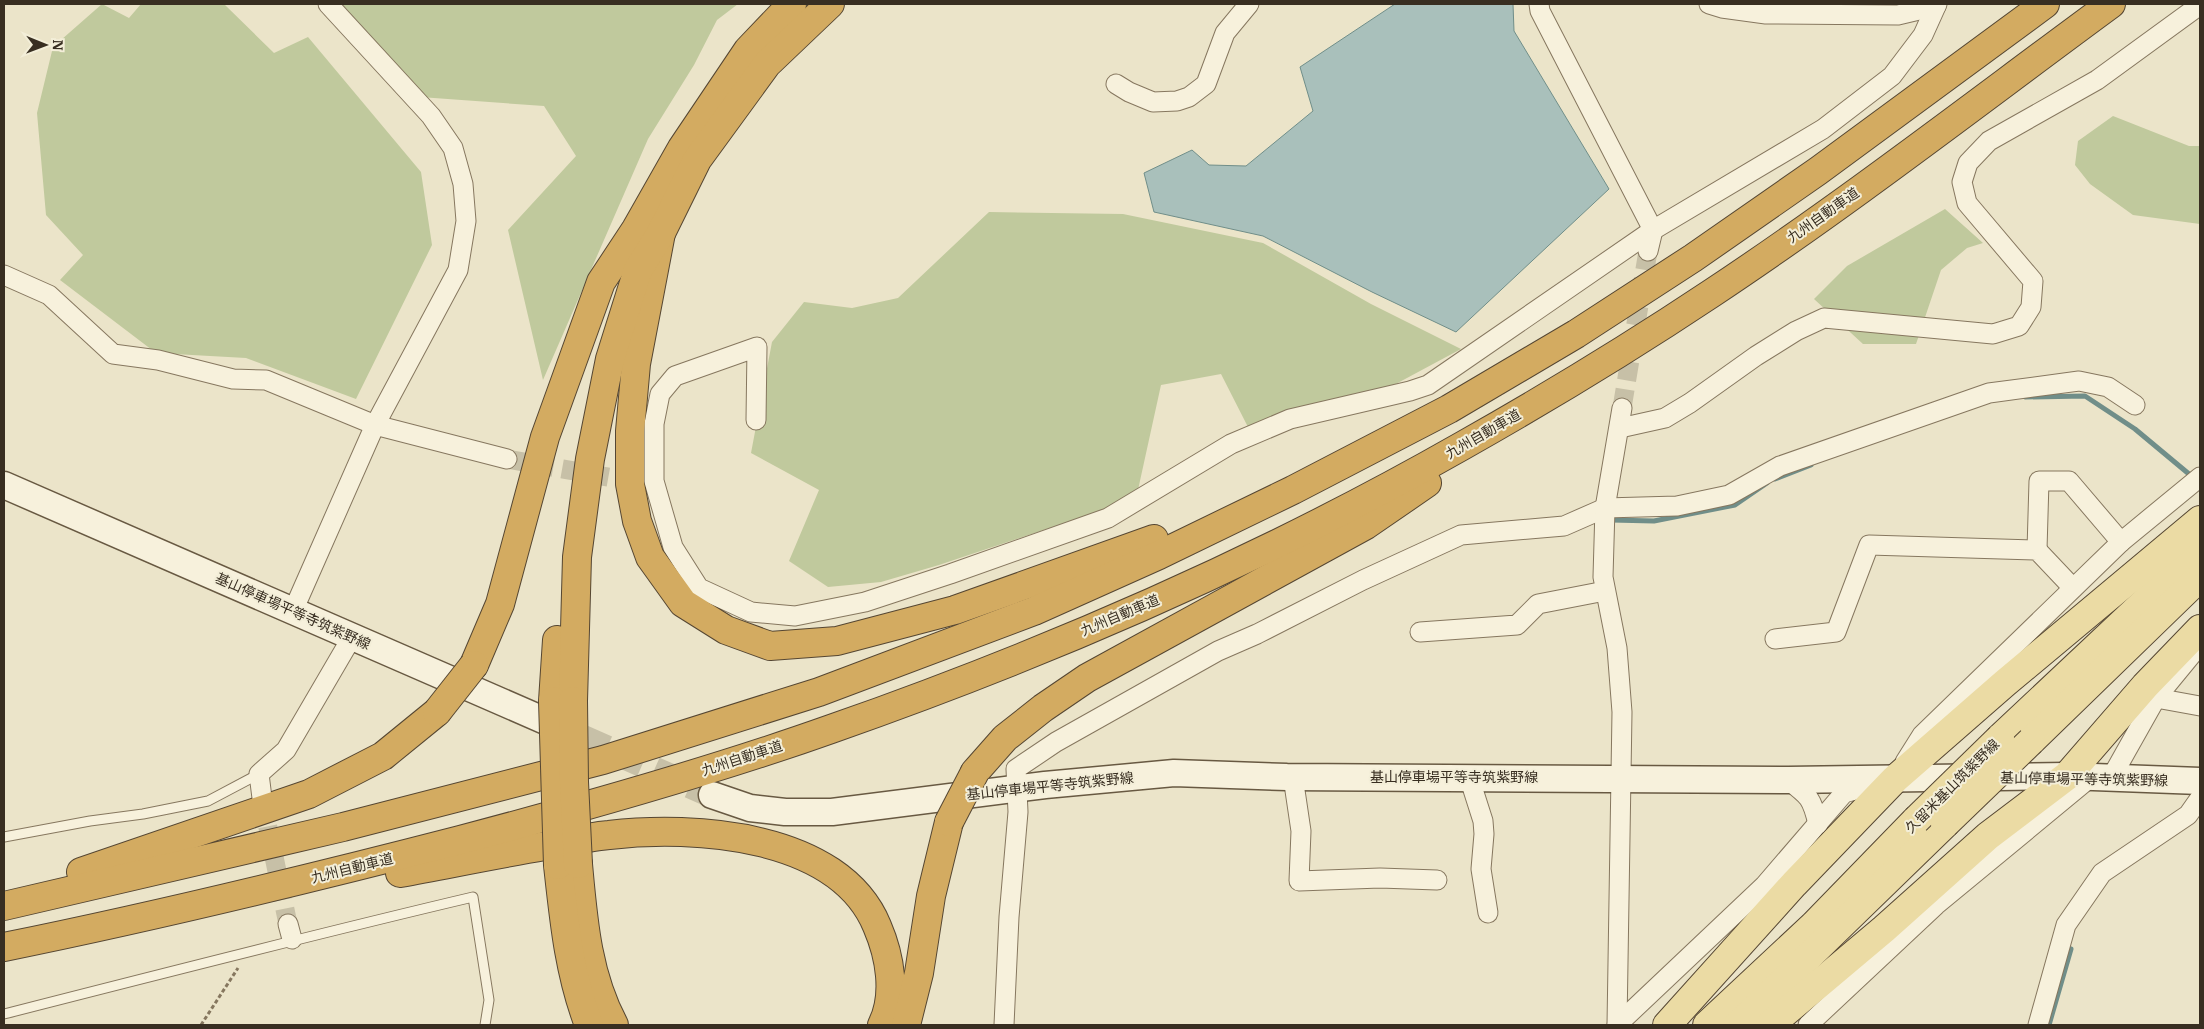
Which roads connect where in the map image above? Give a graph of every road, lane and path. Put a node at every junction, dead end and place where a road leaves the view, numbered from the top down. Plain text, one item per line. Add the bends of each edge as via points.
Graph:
1 (328, 4) edge
2 (792, 4) edge
3 (830, 4) edge
4 (1249, 4) edge
5 (1539, 4) edge
6 (1709, 4) edge
7 (2045, 4) edge
8 (2111, 4) edge
9 (1937, 5) edge
10 (2200, 6) edge
11 (1116, 84) dead end
12 (1653, 230) junction
13 (649, 231) junction
14 (1648, 251) tunnel mouth
15 (4, 275) edge
16 (1595, 368) junction
17 (2135, 405) dead end
18 (1622, 408) tunnel mouth
19 (756, 420) dead end
20 (375, 425) junction
21 (1620, 428) junction
22 (507, 459) tunnel mouth
23 (2200, 477) edge
24 (4, 485) edge
25 (1293, 490) junction
26 (1605, 508) junction
27 (2200, 520) edge
28 (2121, 542) junction
29 (2037, 550) junction
30 (2200, 550) edge
31 (2200, 577) edge
32 (2073, 588) junction
33 (1605, 590) junction
34 (293, 612) junction
35 (2200, 629) edge
36 (1420, 632) dead end
37 (352, 637) junction
38 (1775, 639) dead end
39 (2200, 645) edge
40 (2156, 698) junction
41 (2200, 706) edge
42 (583, 738) tunnel mouth
43 (260, 774) junction
44 (1293, 777) junction
45 (1469, 777) junction
46 (2090, 777) junction
47 (1620, 778) junction
48 (1895, 779) junction
49 (1788, 780) junction
50 (2200, 781) edge
51 (1016, 789) junction
52 (712, 795) tunnel mouth
53 (262, 798) tunnel mouth
54 (2200, 798) edge
55 (1818, 824) junction
56 (4, 837) edge
57 (568, 865) junction
58 (1437, 880) dead end
59 (4, 897) edge
60 (216, 902) junction
61 (4, 906) edge
62 (1488, 913) dead end
63 (4, 947) edge
64 (248, 952) junction
65 (4, 1014) edge
66 (200, 1025) edge
67 (485, 1025) edge
68 (589, 1025) edge
69 (614, 1025) edge
70 (882, 1025) edge
71 (906, 1025) edge
72 (1004, 1025) edge
73 (1617, 1025) edge
74 (1667, 1025) edge
75 (1707, 1025) edge
76 (1738, 1025) edge
77 (1770, 1025) edge
78 (1808, 1025) edge
79 (2038, 1025) edge

1 - 20 street via 431,116 453,148 463,184 466,222 458,270
2 - 13 highway via 748,50 682,148
3 - 13 highway via 767,64
4 - 11 street via 1226,33 1206,84 1189,97 1153,102
5 - 12 street
6 - 9 street via 1766,14 1898,15
7 - 25 highway via 1818,171 1576,334 1449,409
8 - 16 highway, 九州自動車道 via 1834,208 1712,293
9 - 12 street via 1923,35 1892,76 1823,129
10 - 21 street via 2097,80 1989,141 1968,163 1962,182 1967,203 2033,281 2031,307 2018,326 1992,334 1824,318 1756,356 1665,418
12 - 14 street
12 - 19 street via 1428,385 1290,419 1231,444 1108,518 865,602 795,616 751,612 699,588 673,547 647,482 660,394 675,376 757,347
13 - 25 highway via 630,431 630,484 637,521 650,557 683,603 726,630 770,646 837,641 955,610
13 - 57 highway, bridge via 610,359 590,459 577,557 563,701 574,782
13 - 59 highway, bridge via 601,282 545,437 500,604 474,665 437,712 383,756 309,794
15 - 20 street via 49,295 113,354 158,360 233,379 266,380
16 - 60 highway, 九州自動車道 via 1464,446 1299,533 1176,590 947,686 831,730 613,798
16 - 71 highway, bridge via 1366,525 1087,678 1005,738 975,772 949,822
17 - 26 street via 2108,388 2079,381 1989,393 1780,466 1729,495 1677,506
18 - 21 street
20 - 22 street
20 - 34 street
21 - 26 street
23 - 28 street
24 - 34 main road, 基山停車場平等寺筑紫野線
25 - 61 highway via 1034,611 819,692 707,729 603,760 343,827
26 - 33 street
26 - 51 street via 1564,526 1461,535 1363,580 1218,651 1056,742 1016,769
27 - 48 main road
28 - 29 street via 2069,481 2039,480
28 - 32 street
29 - 32 street
29 - 38 street via 1868,545 1836,632
30 - 75 main road, 久留米基山筑紫野線, bridge via 2000,738 1814,925
31 - 76 main road, 久留米基山筑紫野線, bridge
32 - 48 street via 1922,735
33 - 36 street via 1538,604 1517,625
33 - 47 street via 1617,648 1622,712
34 - 37 main road, 基山停車場平等寺筑紫野線
35 - 46 main road via 2145,686
37 - 42 main road, 基山停車場平等寺筑紫野線
37 - 43 street via 286,750
39 - 40 street
40 - 41 street
40 - 46 street
43 - 53 street
43 - 56 lane via 208,801
44 - 45 main road, 基山停車場平等寺筑紫野線
44 - 51 main road, 基山停車場平等寺筑紫野線 via 1174,773
44 - 58 street via 1301,831 1299,881
45 - 47 main road, 基山停車場平等寺筑紫野線
45 - 62 street via 1483,821 1481,869
46 - 48 main road, 基山停車場平等寺筑紫野線
46 - 50 main road, 基山停車場平等寺筑紫野線
46 - 77 main road via 1988,836
46 - 78 street via 1936,905
47 - 49 main road, 基山停車場平等寺筑紫野線
47 - 73 street
48 - 49 main road, 基山停車場平等寺筑紫野線
48 - 55 street via 1844,793
48 - 74 main road via 1781,898
49 - 55 street via 1813,803
51 - 52 main road, 基山停車場平等寺筑紫野線 via 832,812 750,808
51 - 72 street via 1018,812
54 - 79 street via 2188,816 2102,873 2066,925
55 - 73 street via 1764,886
57 - 68 highway via 569,958
57 - 69 highway via 585,940
60 - 63 highway, 九州自動車道
60 - 70 highway via 354,882 608,835 656,832 755,841 795,852 820,864 843,880 861,899 874,918 890,966 890,994
64 - 65 lane
64 - 66 path
64 - 67 lane via 290,932 473,897 489,1000

